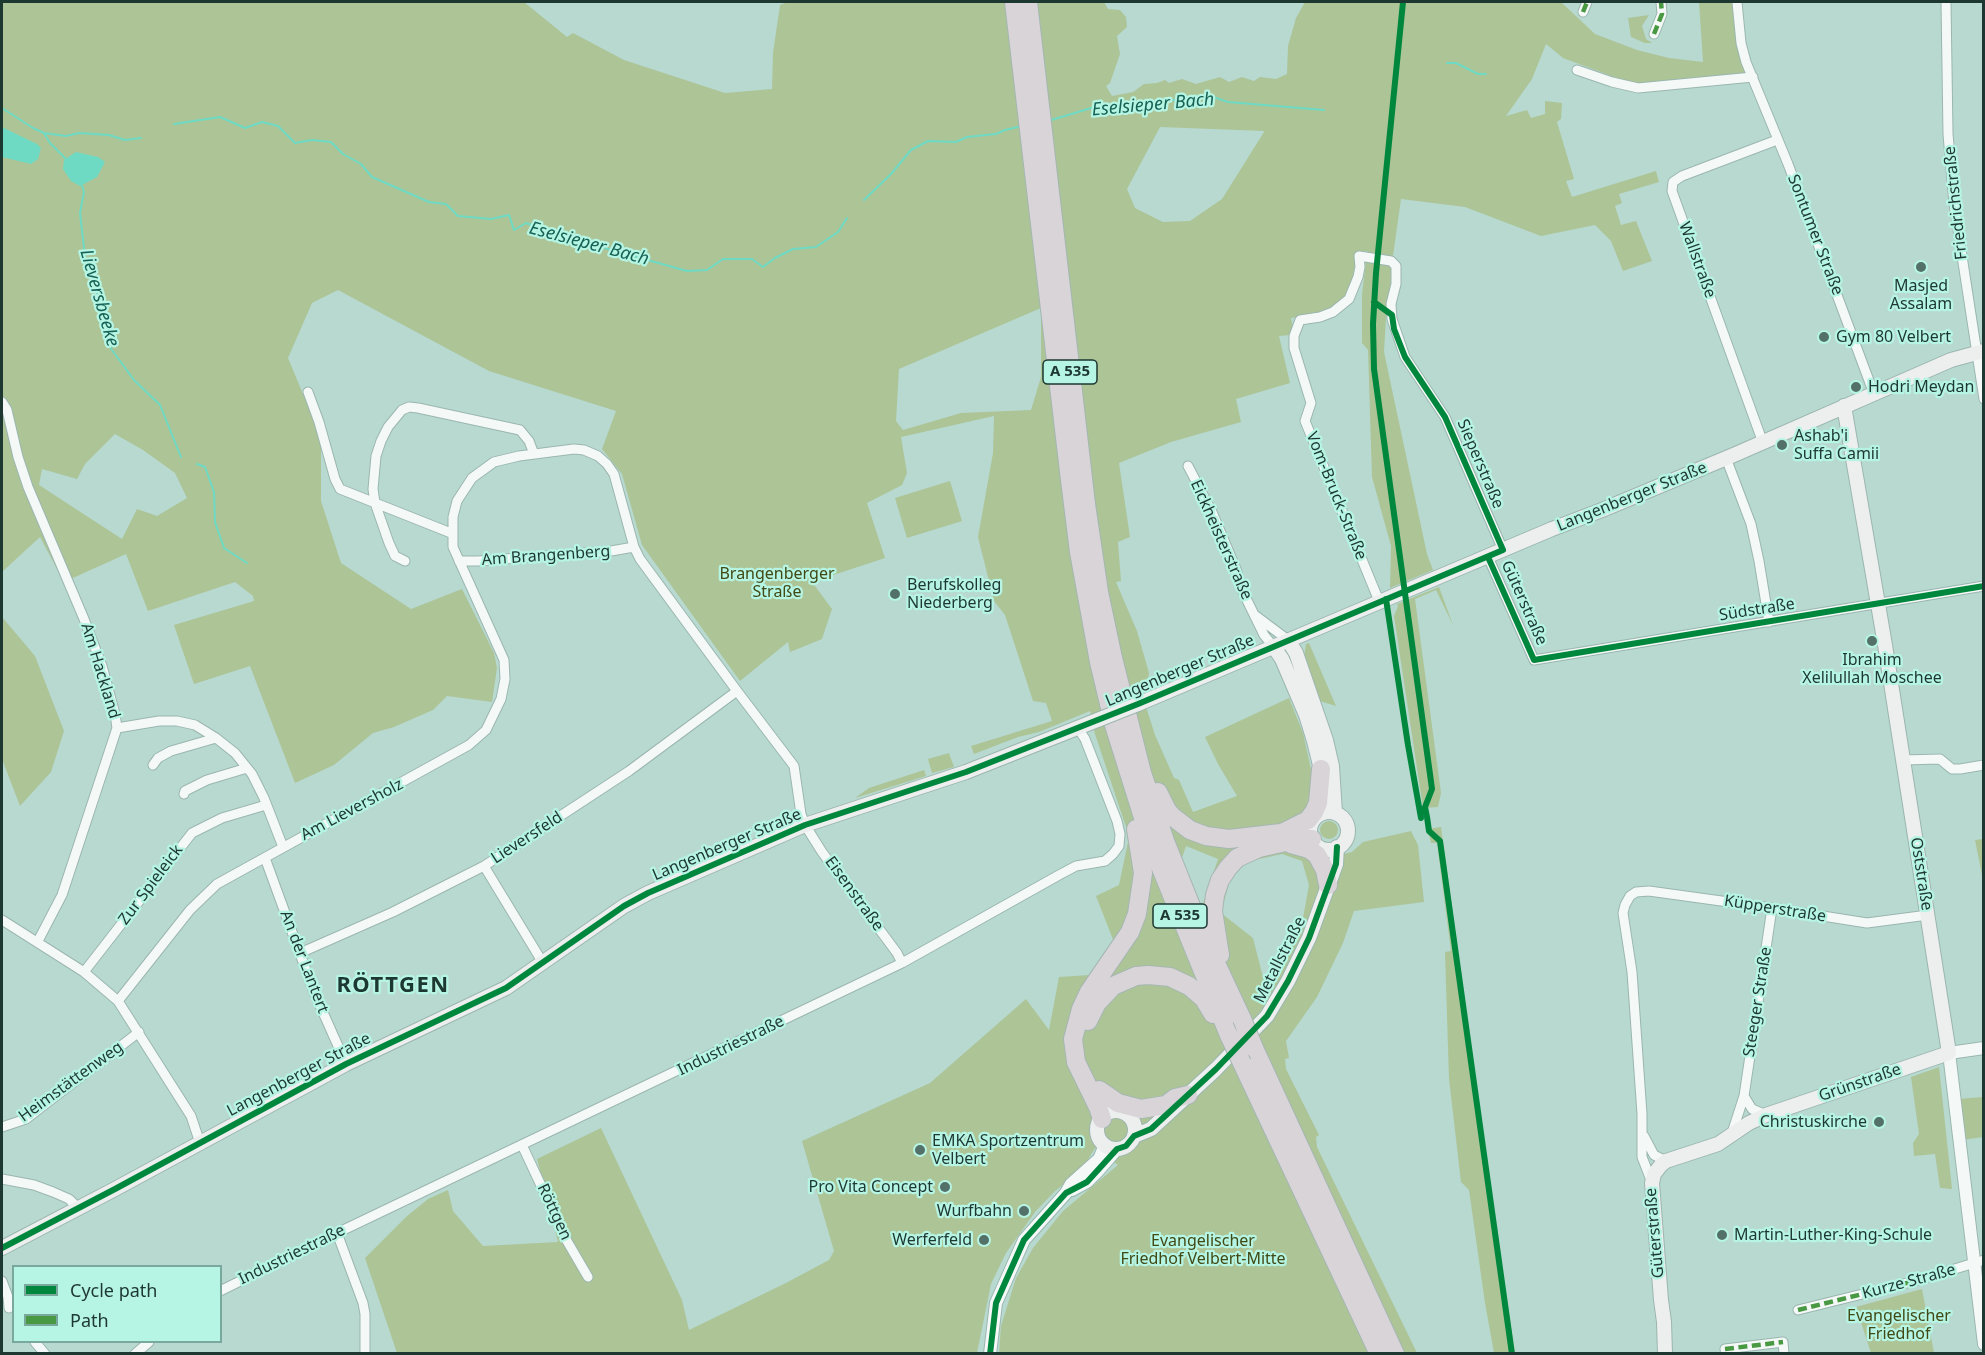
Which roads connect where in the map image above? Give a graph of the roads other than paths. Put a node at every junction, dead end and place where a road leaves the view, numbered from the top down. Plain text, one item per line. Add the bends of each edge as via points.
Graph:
1 (1587, 2) edge
2 (1661, 2) edge
3 (1737, 2) edge
4 (1944, 3) edge
5 (1021, 8) edge
6 (1583, 12) dead end
7 (1654, 34) dead end
8 (1577, 70) dead end
9 (1753, 77) junction
10 (1777, 140) junction
11 (1048, 240) junction
12 (1300, 320) joint
13 (1981, 350) edge
14 (308, 392) dead end
15 (1874, 394) junction
16 (1983, 399) edge
17 (2, 402) edge
18 (1844, 406) junction
19 (1763, 442) junction
20 (534, 454) junction
21 (1726, 458) junction
22 (1188, 466) dead end
23 (375, 503) junction
24 (452, 533) junction
25 (634, 547) junction
26 (1503, 550) junction
27 (1488, 557) junction
28 (405, 561) dead end
29 (459, 561) junction
30 (1983, 586) edge
31 (472, 591) joint
32 (1379, 601) junction
33 (1877, 604) junction
34 (1254, 615) junction
35 (1769, 622) junction
36 (1288, 640) junction
37 (1274, 646) junction
38 (1534, 660) joint
39 (736, 691) junction
40 (117, 728) junction
41 (1078, 728) junction
42 (216, 738) junction
43 (1903, 760) junction
44 (153, 765) dead end
45 (1983, 765) edge
46 (247, 768) junction
47 (1321, 769) junction
48 (1142, 772) junction
49 (184, 794) dead end
50 (1135, 795) junction
51 (267, 805) junction
52 (1330, 813) junction
53 (806, 825) junction
54 (1284, 832) junction
55 (1321, 841) junction
56 (1271, 846) junction
57 (283, 847) junction
58 (265, 858) junction
59 (484, 866) junction
60 (1328, 885) junction
61 (1626, 902) joint
62 (1772, 908) junction
63 (1928, 915) junction
64 (2, 920) edge
65 (38, 941) junction
66 (300, 953) junction
67 (543, 963) junction
68 (902, 963) junction
69 (84, 972) junction
70 (1231, 994) junction
71 (118, 1001) junction
72 (139, 1032) junction
73 (1230, 1035) junction
74 (1983, 1048) edge
75 (1949, 1053) junction
76 (346, 1064) junction
77 (1099, 1090) junction
78 (1188, 1095) junction
79 (1744, 1096) junction
80 (1766, 1115) junction
81 (1107, 1116) junction
82 (2, 1127) edge
83 (1134, 1129) junction
84 (1643, 1131) junction
85 (1729, 1138) junction
86 (200, 1143) junction
87 (522, 1145) junction
88 (1111, 1147) junction
89 (1666, 1161) junction
90 (2, 1179) edge
91 (1652, 1183) junction
92 (79, 1209) junction
93 (336, 1233) junction
94 (2, 1248) edge
95 (1979, 1262) edge
96 (588, 1277) dead end
97 (2, 1281) edge
98 (222, 1290) edge
99 (1661, 1300) junction
100 (6, 1310) edge
101 (1798, 1310) dead end
102 (147, 1343) edge
103 (1983, 1344) edge
104 (135, 1353) edge
105 (365, 1353) edge
106 (990, 1353) edge
107 (1379, 1353) edge
108 (1395, 1353) edge
109 (1657, 1353) edge
110 (1665, 1353) edge
111 (1726, 1353) edge
112 (1784, 1353) edge

1 - 6 street
2 - 7 street via 1662,14
3 - 9 street, Sontumer Straße via 1741,43
4 - 13 street, Friedrichstraße via 1954,204
5 - 11 highway, A 535
8 - 9 street via 1638,88
9 - 10 street, Sontumer Straße
10 - 15 street, Sontumer Straße
10 - 19 street, Wallstraße via 1682,176 1673,182 1672,191
11 - 48 highway, A 535 via 1100,592
11 - 50 highway, A 535 via 1079,552 1099,662
12 - 26 street, Sieperstraße via 1333,312 1349,299 1358,277 1359,256 1391,261 1396,266 1391,304 1394,329 1413,372 1453,433
12 - 32 street, Vom-Bruck-Straße via 1294,348 1311,403 1305,421
13 - 15 main road, Langenberger Straße
13 - 16 street, Friedrichstraße
14 - 23 street via 340,489
15 - 18 main road, Langenberger Straße
17 - 40 street, Am Hackland via 28,487 98,656
18 - 19 main road, Langenberger Straße
18 - 33 main road, Oststraße
19 - 21 main road, Langenberger Straße
20 - 23 street via 520,430 405,408 388,428 376,456
20 - 24 street, Am Brangenberg via 504,459 478,472 457,501
20 - 25 street, Am Brangenberg via 584,450 607,464 614,474
21 - 26 main road, Langenberger Straße
21 - 35 street via 1751,524
22 - 34 street, Eickheisterstraße via 1212,512
23 - 24 street
23 - 28 street via 395,556
24 - 29 street, Am Brangenberg
25 - 29 street, Am Brangenberg
25 - 39 street
26 - 27 main road, Langenberger Straße
27 - 32 main road, Langenberger Straße
27 - 38 street, Güterstraße
29 - 31 street, Am Brangenberg
30 - 33 street, Südstraße
31 - 57 street, Am Lieversholz via 505,669 501,699 486,730 469,745
32 - 36 main road, Langenberger Straße
33 - 35 street, Südstraße
33 - 43 main road, Oststraße
34 - 36 street, Eickheisterstraße
34 - 37 street, Eickheisterstraße
35 - 38 street, Südstraße
36 - 37 main road, Langenberger Straße
36 - 52 main road via 1326,740 1332,766
37 - 41 main road, Langenberger Straße, bridge
37 - 47 main road via 1306,715
39 - 53 street via 794,766
39 - 59 street, Lieversfeld via 629,771
40 - 42 street via 177,721 195,725
40 - 65 street, Am Hackland via 62,895
41 - 53 main road, Langenberger Straße via 966,772
41 - 68 street, Industriestraße via 1117,821 1119,846 1105,861 1076,866 1059,874
42 - 44 street via 171,751
42 - 46 street
43 - 45 street via 1940,759 1960,769
43 - 63 main road, Oststraße
46 - 49 street via 207,780
46 - 51 street
47 - 52 main road
47 - 54 highway via 1314,812 1308,820
48 - 54 highway via 1154,784 1173,817 1198,833 1229,839
48 - 70 highway, A 535 via 1184,892
50 - 73 highway, A 535
50 - 81 highway via 1132,813 1143,873 1137,914 1130,932 1089,993 1073,1039 1076,1062 1098,1107
51 - 57 street
51 - 69 street, Zur Spieleick via 222,818 192,833
52 - 55 main road via 1315,818
52 - 55 main road via 1341,817 1348,829 1343,843
53 - 67 main road, Langenberger Straße via 648,893
53 - 68 street, Eisenstraße
54 - 55 highway
55 - 56 highway via 1299,839
55 - 60 main road, Metallstraße via 1328,863
56 - 60 highway via 1296,844 1309,849 1325,870
56 - 70 highway via 1237,858 1227,868 1215,895 1214,926
57 - 58 street, Am Lieversholz
58 - 66 street, An der Lantert
58 - 71 street, Am Lieversholz via 217,884 198,901
59 - 66 street, Lieversfeld
59 - 67 street
60 - 78 main road, Metallstraße via 1309,938 1267,1016
61 - 62 street, Küpperstraße via 1636,892 1649,891
61 - 84 street, Güterstraße via 1623,913 1632,972
62 - 63 street, Küpperstraße via 1867,923
62 - 79 street, Steeger Straße
63 - 75 main road, Oststraße
64 - 65 street
65 - 69 street
66 - 76 street, An der Lantert
67 - 76 main road, Langenberger Straße via 486,999
68 - 87 street, Industriestraße
69 - 71 street
70 - 108 highway, A 535, bridge
71 - 72 street
72 - 82 street, Heimstättenweg via 27,1119
72 - 86 street via 191,1116
73 - 77 highway via 1204,999 1179,980 1148,975 1124,981 1113,986 1097,1003 1087,1024 1086,1058
73 - 107 highway, A 535, bridge
74 - 75 street, Grünstraße
75 - 80 main road, Grünstraße
75 - 95 street, Oststraße
76 - 86 main road, Langenberger Straße
77 - 78 highway via 1118,1103 1141,1109 1166,1105
77 - 81 highway
78 - 83 main road, Metallstraße via 1161,1120
79 - 80 street via 1752,1109
79 - 85 street, Steeger Straße
80 - 85 main road, Grünstraße
81 - 83 main road via 1122,1113
81 - 88 main road via 1098,1126 1098,1134
83 - 88 main road via 1130,1143
84 - 89 street, Güterstraße via 1652,1153
84 - 91 street, Güterstraße via 1642,1157
85 - 89 main road, Grünstraße
86 - 92 main road, Langenberger Straße
87 - 93 street, Industriestraße
87 - 96 street, Röttgen
88 - 106 street via 1071,1184 1024,1240 996,1303
89 - 91 main road via 1657,1169
90 - 92 street via 44,1188 69,1199
91 - 99 main road, Güterstraße
92 - 94 main road, Langenberger Straße
93 - 98 street, Industriestraße
93 - 105 street via 363,1302
95 - 101 street, Kurze Straße
95 - 103 street, Oststraße
97 - 100 street via 8,1297
99 - 109 main road, Güterstraße
99 - 110 main road, Güterstraße
102 - 104 street
111 - 112 street via 1725,1349 1783,1342

